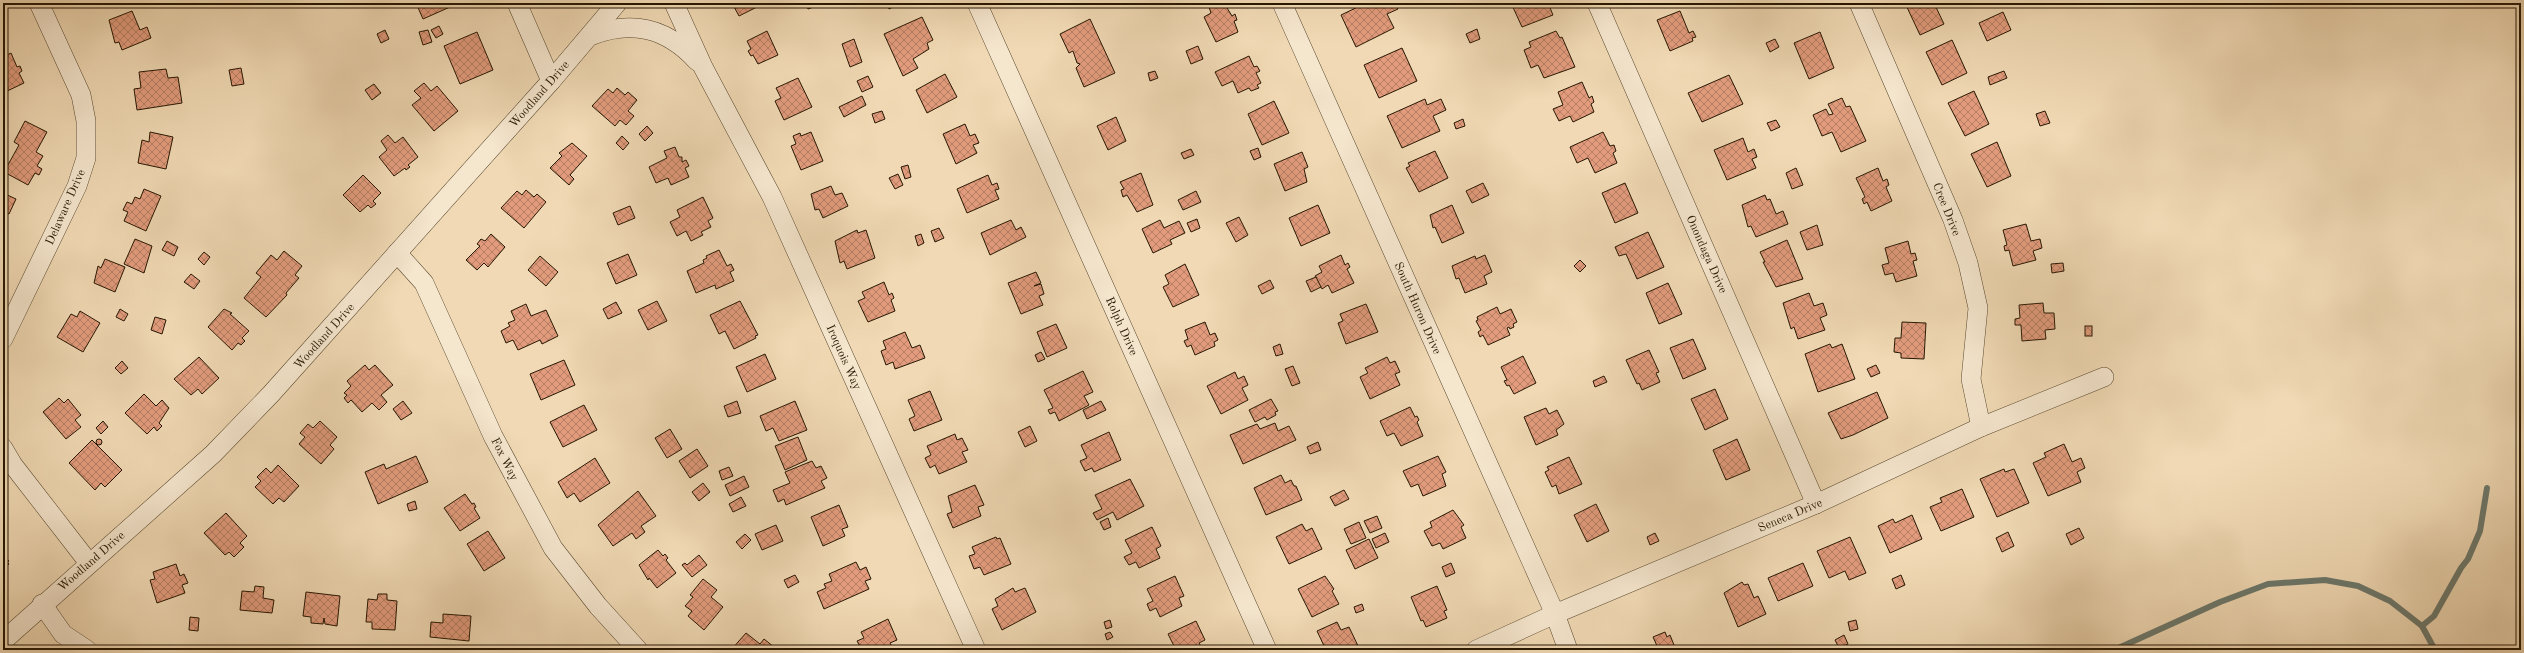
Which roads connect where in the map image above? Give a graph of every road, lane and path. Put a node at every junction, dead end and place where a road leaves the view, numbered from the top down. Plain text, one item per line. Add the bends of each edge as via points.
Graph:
1 (39, 3) edge
2 (517, 3) edge
3 (617, 3) edge
4 (674, 3) edge
5 (977, 3) edge
6 (1282, 3) edge
7 (1597, 3) edge
8 (1859, 3) edge
9 (590, 36) junction
10 (703, 68) junction
11 (551, 81) junction
12 (397, 253) junction
13 (3, 339) edge
14 (2104, 377) dead end
15 (1981, 427) junction
16 (3, 448) edge
17 (1816, 504) junction
18 (89, 563) junction
19 (42, 604) junction
20 (1555, 614) junction
21 (3, 641) edge
22 (87, 650) edge
23 (638, 650) edge
24 (976, 650) edge
25 (1267, 650) edge
26 (1476, 650) edge
27 (1568, 650) edge

1 - 13 street, Delaware Drive via 81,95 86,121 86,158 77,186
2 - 11 street
3 - 9 street, Woodland Drive
4 - 10 street, Iroquois Way
5 - 25 street, Rolph Drive
6 - 20 street, South Huron Drive
7 - 17 street, Onondaga Drive
8 - 15 street, Cree Drive via 1953,220 1968,263 1978,308 1971,379
9 - 10 street, Iroquois Way via 609,29 648,28 688,50
9 - 11 street, Woodland Drive
10 - 24 street, Iroquois Way via 772,197
11 - 12 street, Woodland Drive
12 - 18 street, Woodland Drive via 271,394 213,454
12 - 23 street, Fox Way via 424,283 493,436 553,548 598,606
14 - 15 street, Seneca Drive
15 - 17 street, Seneca Drive
16 - 18 street via 13,465
17 - 20 street, Seneca Drive
18 - 19 street, Woodland Drive
19 - 21 street, Woodland Drive
19 - 22 street via 63,634
20 - 26 street, Seneca Drive
20 - 27 street, South Huron Drive

